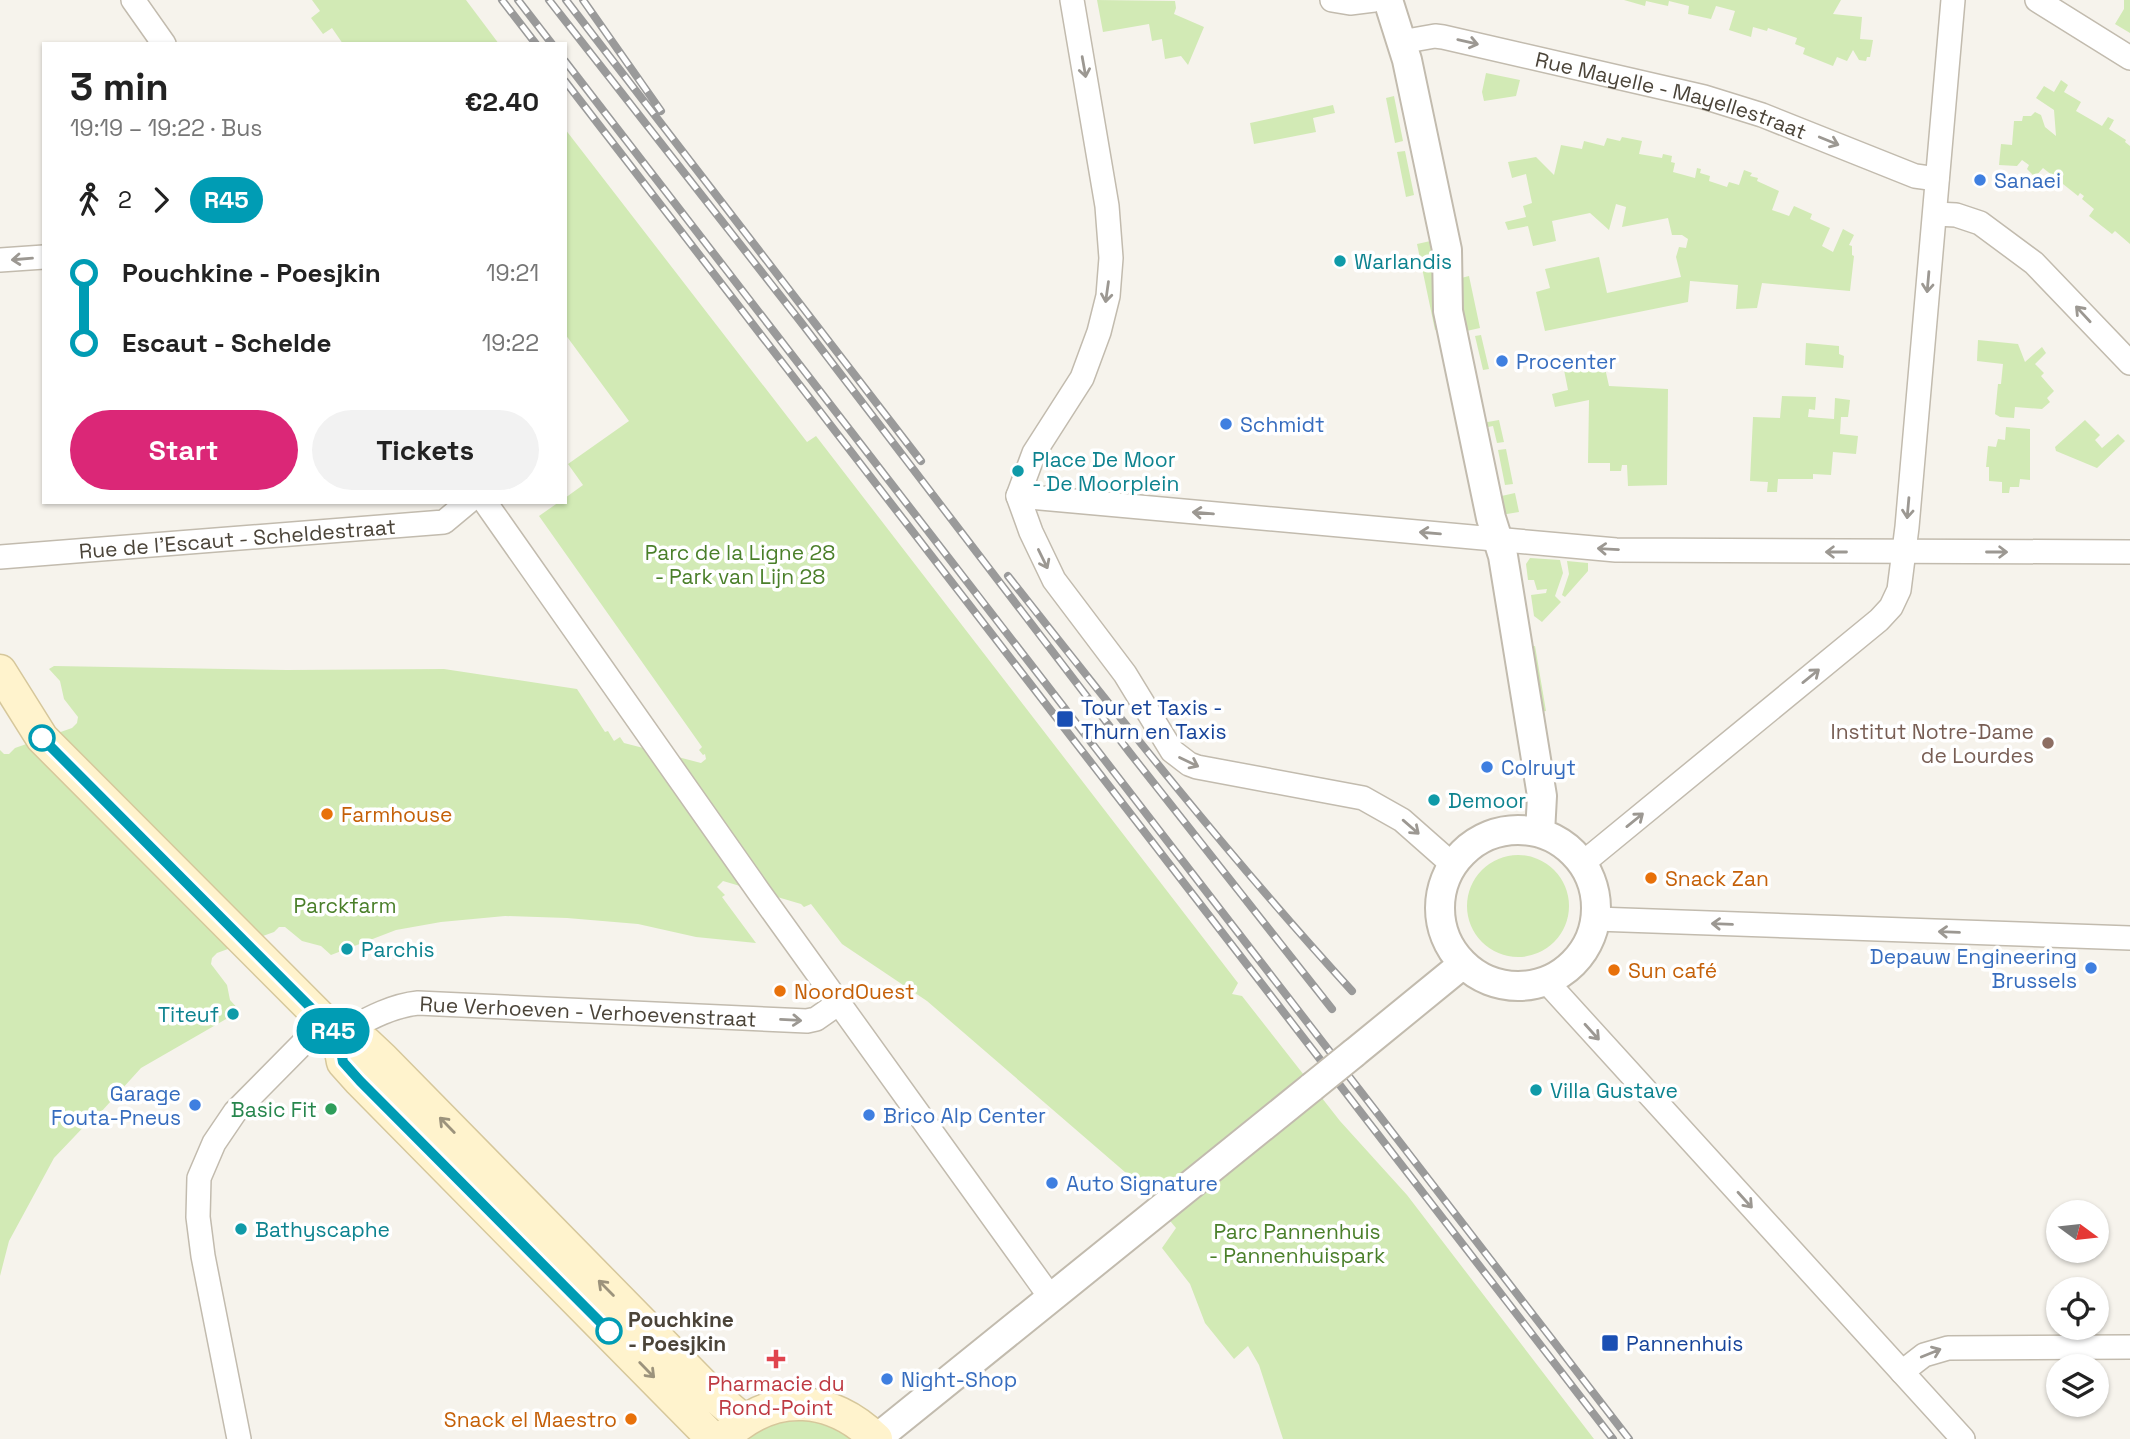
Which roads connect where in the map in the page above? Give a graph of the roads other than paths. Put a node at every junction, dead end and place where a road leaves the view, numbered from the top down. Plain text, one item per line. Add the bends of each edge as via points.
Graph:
1 (132, 0) edge
2 (1072, 0) edge
3 (1332, 0) edge
4 (1374, 0) edge
5 (1388, 0) edge
6 (1953, 0) edge
7 (2037, 0) edge
8 (163, 42) edge
9 (1401, 43) junction
10 (2130, 58) edge
11 (1937, 179) junction
12 (1934, 214) junction
13 (42, 257) edge
14 (0, 261) edge
15 (2130, 363) edge
16 (1018, 496) junction
17 (466, 504) edge
18 (486, 504) edge
19 (1498, 539) junction
20 (1904, 552) junction
21 (2130, 552) edge
22 (0, 557) edge
23 (0, 671) edge
24 (0, 710) edge
25 (42, 738) junction
26 (1540, 833) junction
27 (1583, 863) junction
28 (1453, 865) junction
29 (1595, 919) junction
30 (2130, 938) edge
31 (1463, 964) junction
32 (1546, 981) junction
33 (839, 1003) junction
34 (331, 1029) junction
35 (1051, 1298) junction
36 (2130, 1347) edge
37 (1902, 1372) junction
38 (733, 1430) edge
39 (239, 1439) edge
40 (713, 1439) edge
41 (876, 1439) edge
42 (1963, 1439) edge

1 - 8 street
2 -> 16 street via 1107,206 1108,296 1082,378 1034,453
3 - 4 street
5 - 9 street
6 - 11 street
7 - 10 street
9 -> 11 street, Rue Mayelle - Mayellestraat via 1443,37 1704,97 1762,114 1914,176
9 - 19 street via 1447,250 1448,311
11 - 12 street
15 -> 12 street via 2034,263 1980,223
12 -> 20 street
13 -> 14 street
19 -> 16 street
16 -> 28 street via 1054,580 1125,674 1166,743 1181,759 1197,767 1363,798 1402,820
17 - 22 street, Rue de l'Escaut - Scheldestraat via 444,522
18 - 33 street
20 -> 19 street via 1616,550
19 - 26 street via 1542,796
20 -> 21 street
27 -> 20 street via 1879,620 1899,590
23 - 25 main road
24 - 25 main road
25 - 34 main road
26 - 27 street via 1557,840
26 - 28 street via 1510,830 1493,834 1478,841
27 - 29 street via 1595,893
28 - 31 street via 1440,906 1442,927
30 -> 29 street
29 - 32 street via 1592,936 1574,963
31 - 32 street via 1495,983 1530,986
31 - 35 street, bridge
32 -> 37 street
34 -> 33 street, Rue Verhoeven - Verhoevenstraat via 418,1003 807,1021
33 - 35 street
38 -> 34 main road via 709,1391 383,1059 366,1043
34 - 39 street, Rue Verhoeven - Verhoevenstraat via 235,1112 214,1143 199,1178 203,1256
34 -> 40 main road via 343,1062 360,1081
35 - 41 street
37 -> 36 street via 1924,1355 1948,1348
37 - 42 street
38 - 41 main road via 766,1409 806,1404 845,1414

